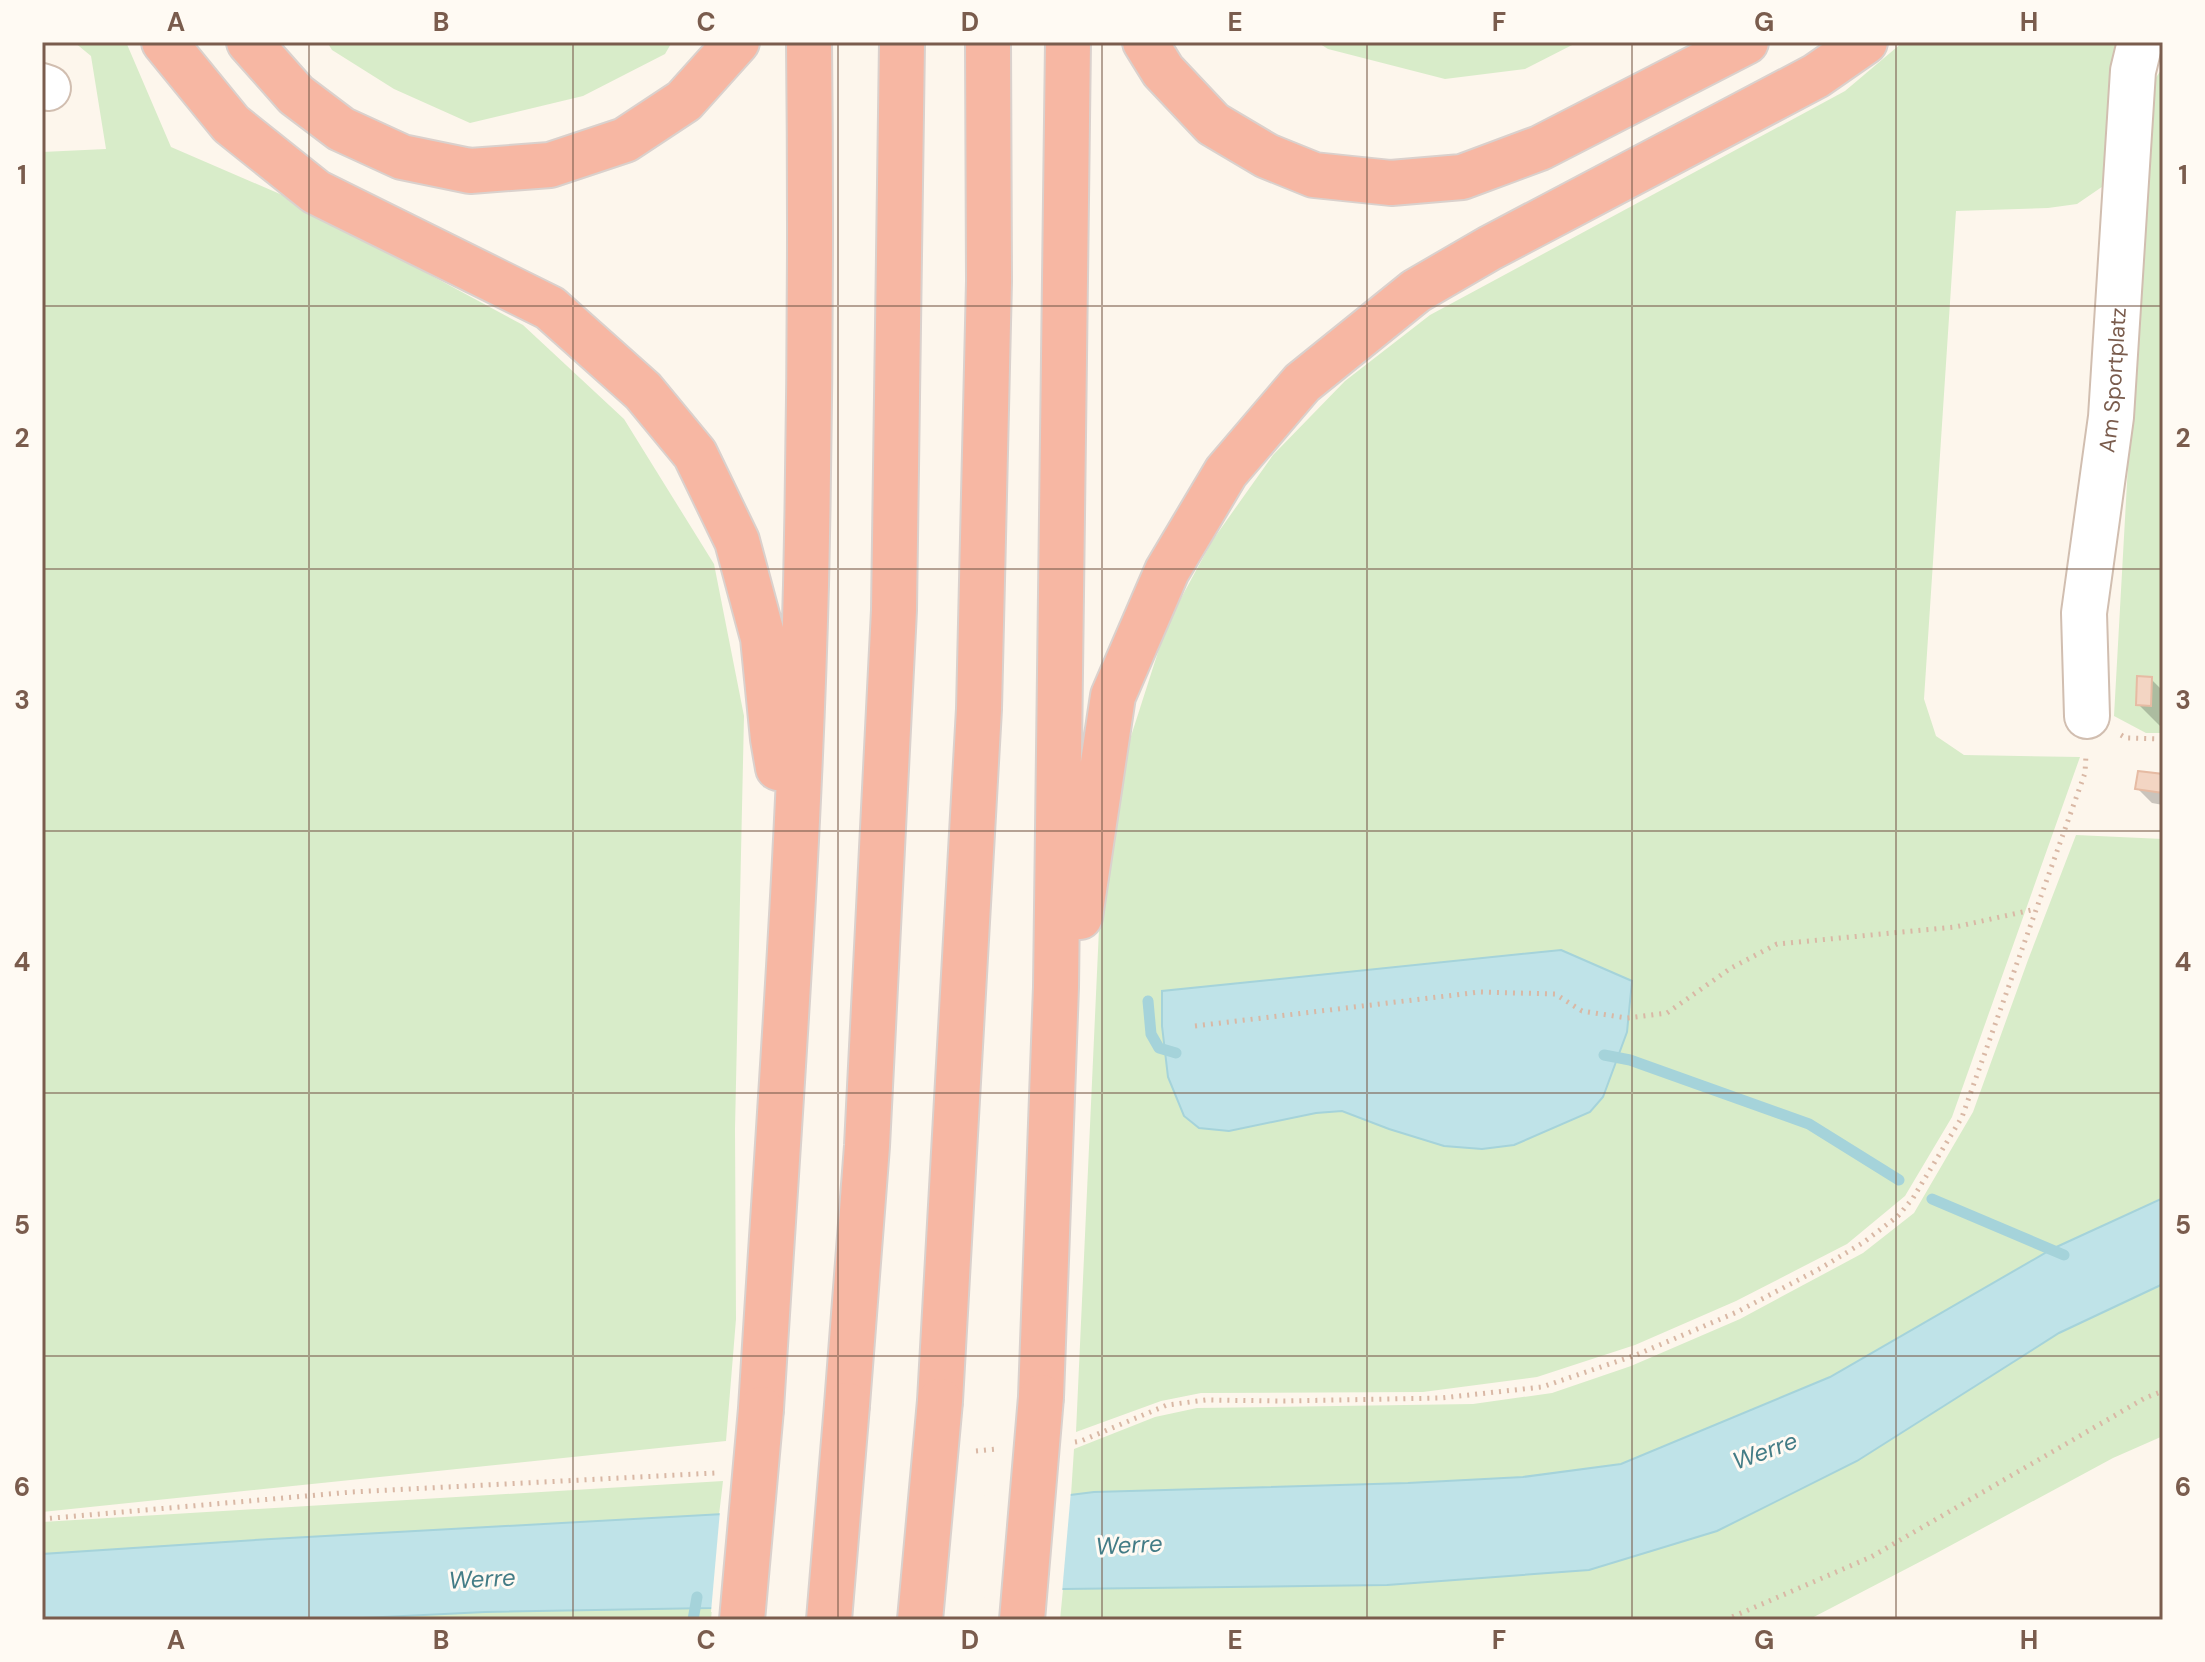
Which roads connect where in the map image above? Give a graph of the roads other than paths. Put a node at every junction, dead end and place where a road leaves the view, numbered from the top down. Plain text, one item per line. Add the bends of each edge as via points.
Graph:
1 (164, 42) edge
2 (249, 42) edge
3 (737, 42) edge
4 (809, 42) edge
5 (902, 42) edge
6 (988, 42) edge
7 (1068, 42) edge
8 (1145, 42) edge
9 (1746, 42) edge
10 (1865, 42) edge
11 (2140, 42) edge
12 (2087, 716) road end
13 (794, 860) junction
14 (1056, 987) junction
15 (742, 1620) edge
16 (829, 1620) edge
17 (920, 1620) edge
18 (1022, 1620) edge

1 - 13 highway via 231,124 316,192 550,308 643,391 695,454 737,541 763,638 773,739
2 - 3 highway via 296,95 341,129 402,157 470,171 550,165 625,140 684,101
4 - 13 highway via 806,587
5 - 16 highway, bridge via 894,610 867,1146
6 - 17 highway, bridge via 989,281 979,709 940,1401
7 - 14 highway
8 - 9 highway via 1163,71 1213,124 1267,156 1314,175 1391,183 1462,177 1540,148
10 - 14 highway via 1816,76 1416,291 1302,383 1226,472 1167,571 1113,696 1078,929
11 - 12 street, Am Sportplatz via 2133,71 2111,417 2084,613
13 - 15 highway, bridge via 761,1409
14 - 18 highway, bridge via 1041,1397

